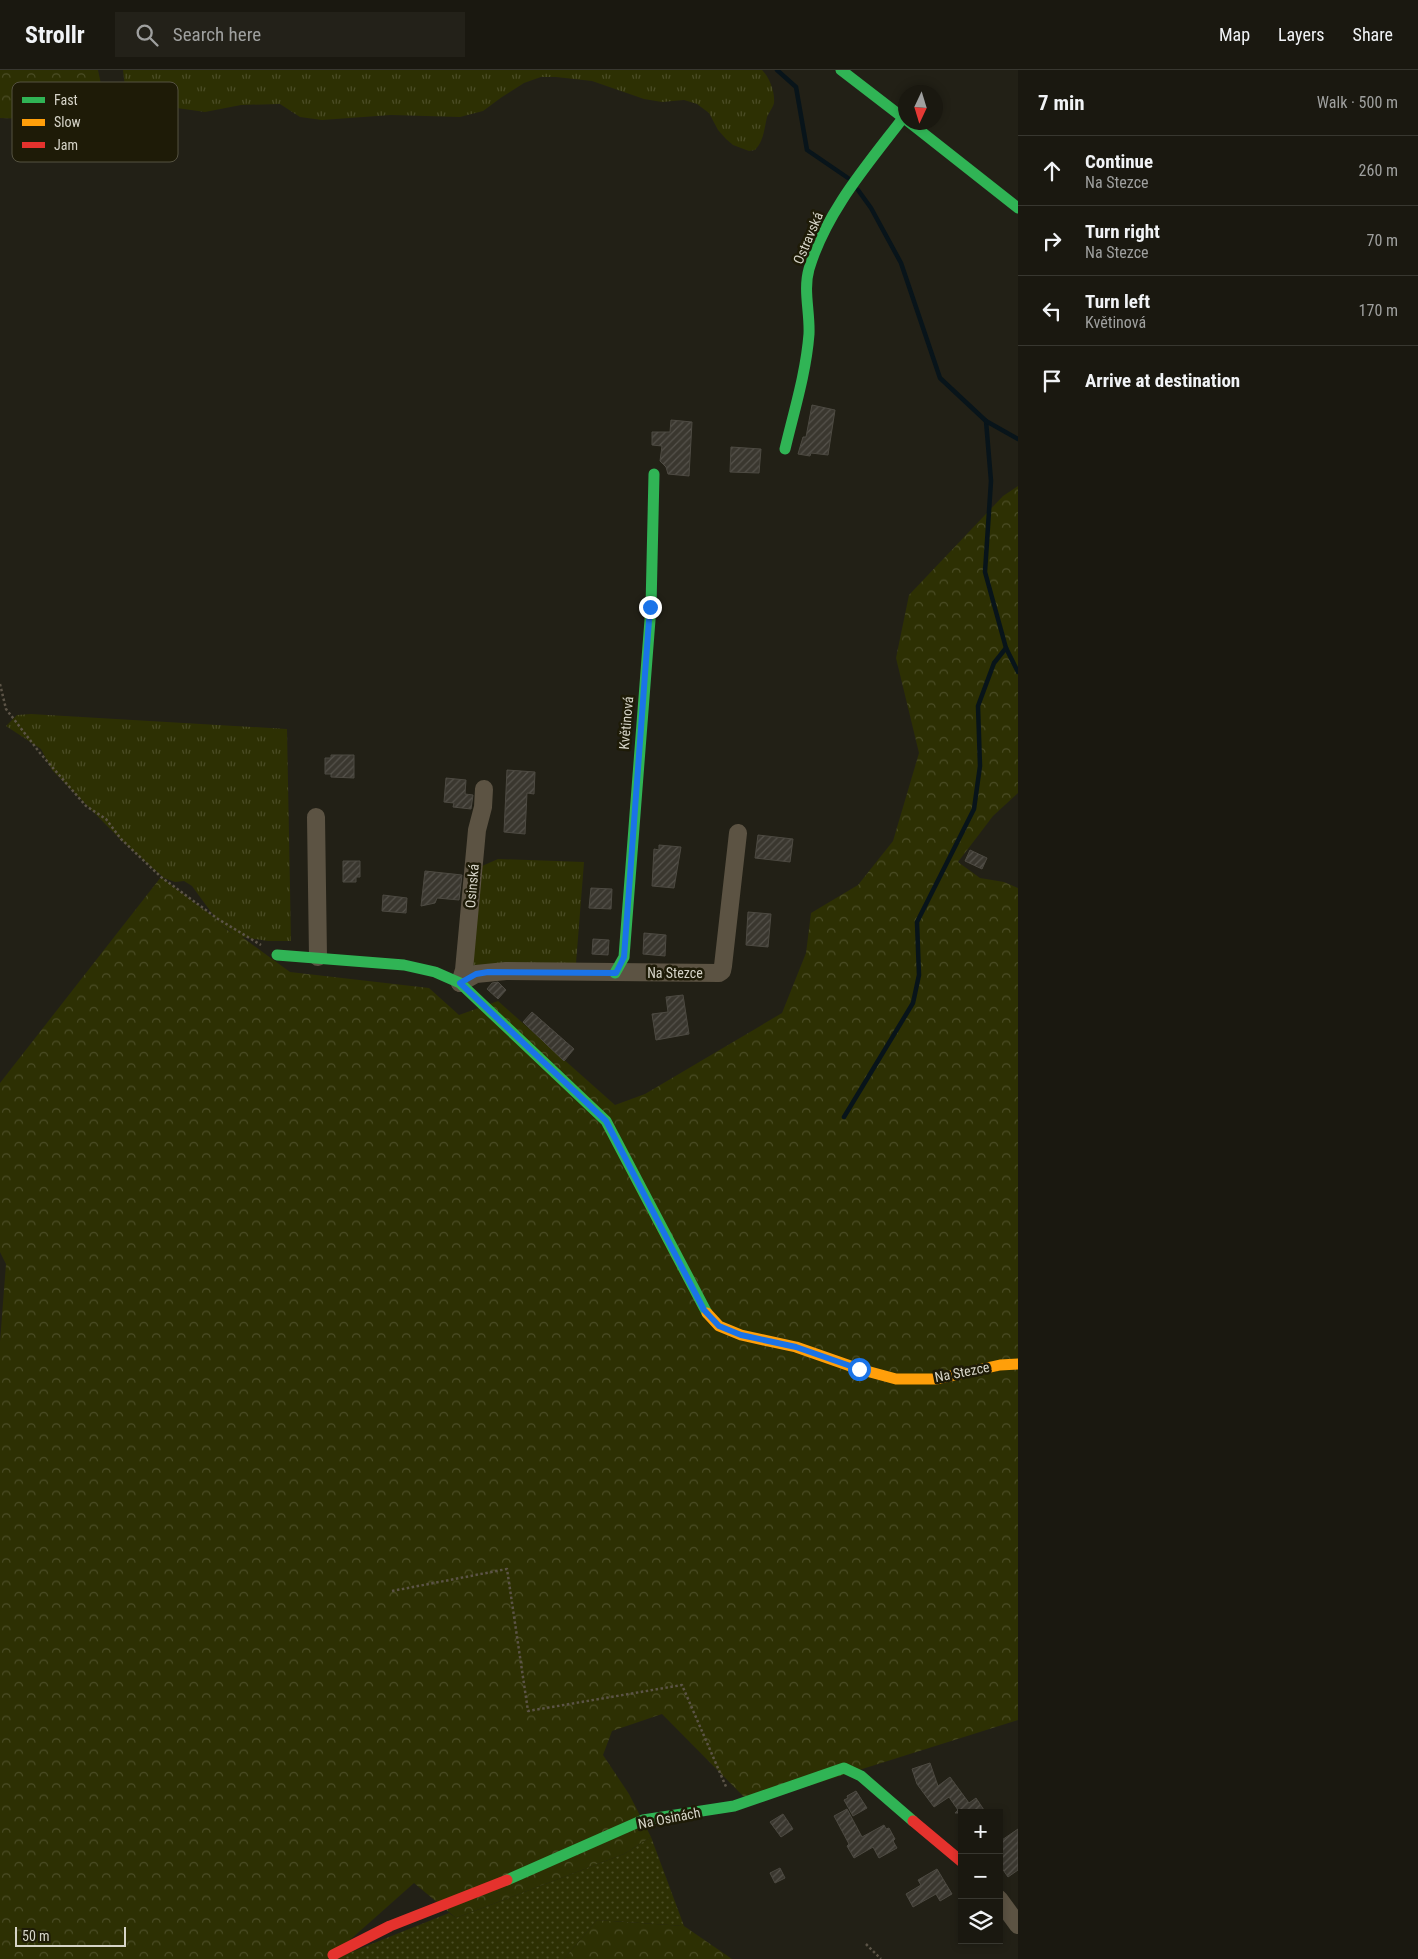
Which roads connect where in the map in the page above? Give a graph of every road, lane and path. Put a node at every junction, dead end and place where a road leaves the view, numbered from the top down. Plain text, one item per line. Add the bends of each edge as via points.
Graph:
1 (841, 70) edge
2 (898, 114) edge
3 (898, 130) edge
4 (919, 130) edge
5 (1018, 208) edge
6 (785, 449) dead end
7 (654, 474) dead end
8 (0, 684) edge
9 (484, 789) dead end
10 (316, 818) dead end
11 (738, 833) dead end
12 (277, 955) joint
13 (318, 957) junction
14 (616, 973) junction
15 (460, 983) junction
16 (1018, 1364) edge
17 (392, 1592) dead end
18 (734, 1806) junction
19 (958, 1859) edge
20 (1003, 1904) edge
21 (1018, 1925) edge
22 (866, 1944) dead end
23 (333, 1955) dead end
24 (881, 1959) edge

1 - 2 street
3 - 6 street, Ostravská via 851,186 828,224 809,270 806,290 810,331
4 - 5 street
7 - 14 street, Květinová via 650,607 627,924 624,957
8 - 12 path via 6,709 86,806 106,819 121,839 161,877 218,919
9 - 15 street, Osinská
10 - 13 street
11 - 14 street, Na Stezce via 722,971
12 - 13 street, Na Stezce
13 - 15 street, Na Stezce via 404,965 435,972
14 - 15 street, Na Stezce via 488,972 476,974
15 - 16 street, Na Stezce via 606,1121 704,1310 719,1326 896,1379 937,1379
17 - 18 path via 507,1569 528,1711 682,1686
18 - 19 street, Na Osinách via 844,1768 861,1776
18 - 23 street, Na Osinách via 643,1820 486,1889 390,1926
20 - 21 street
22 - 24 path

